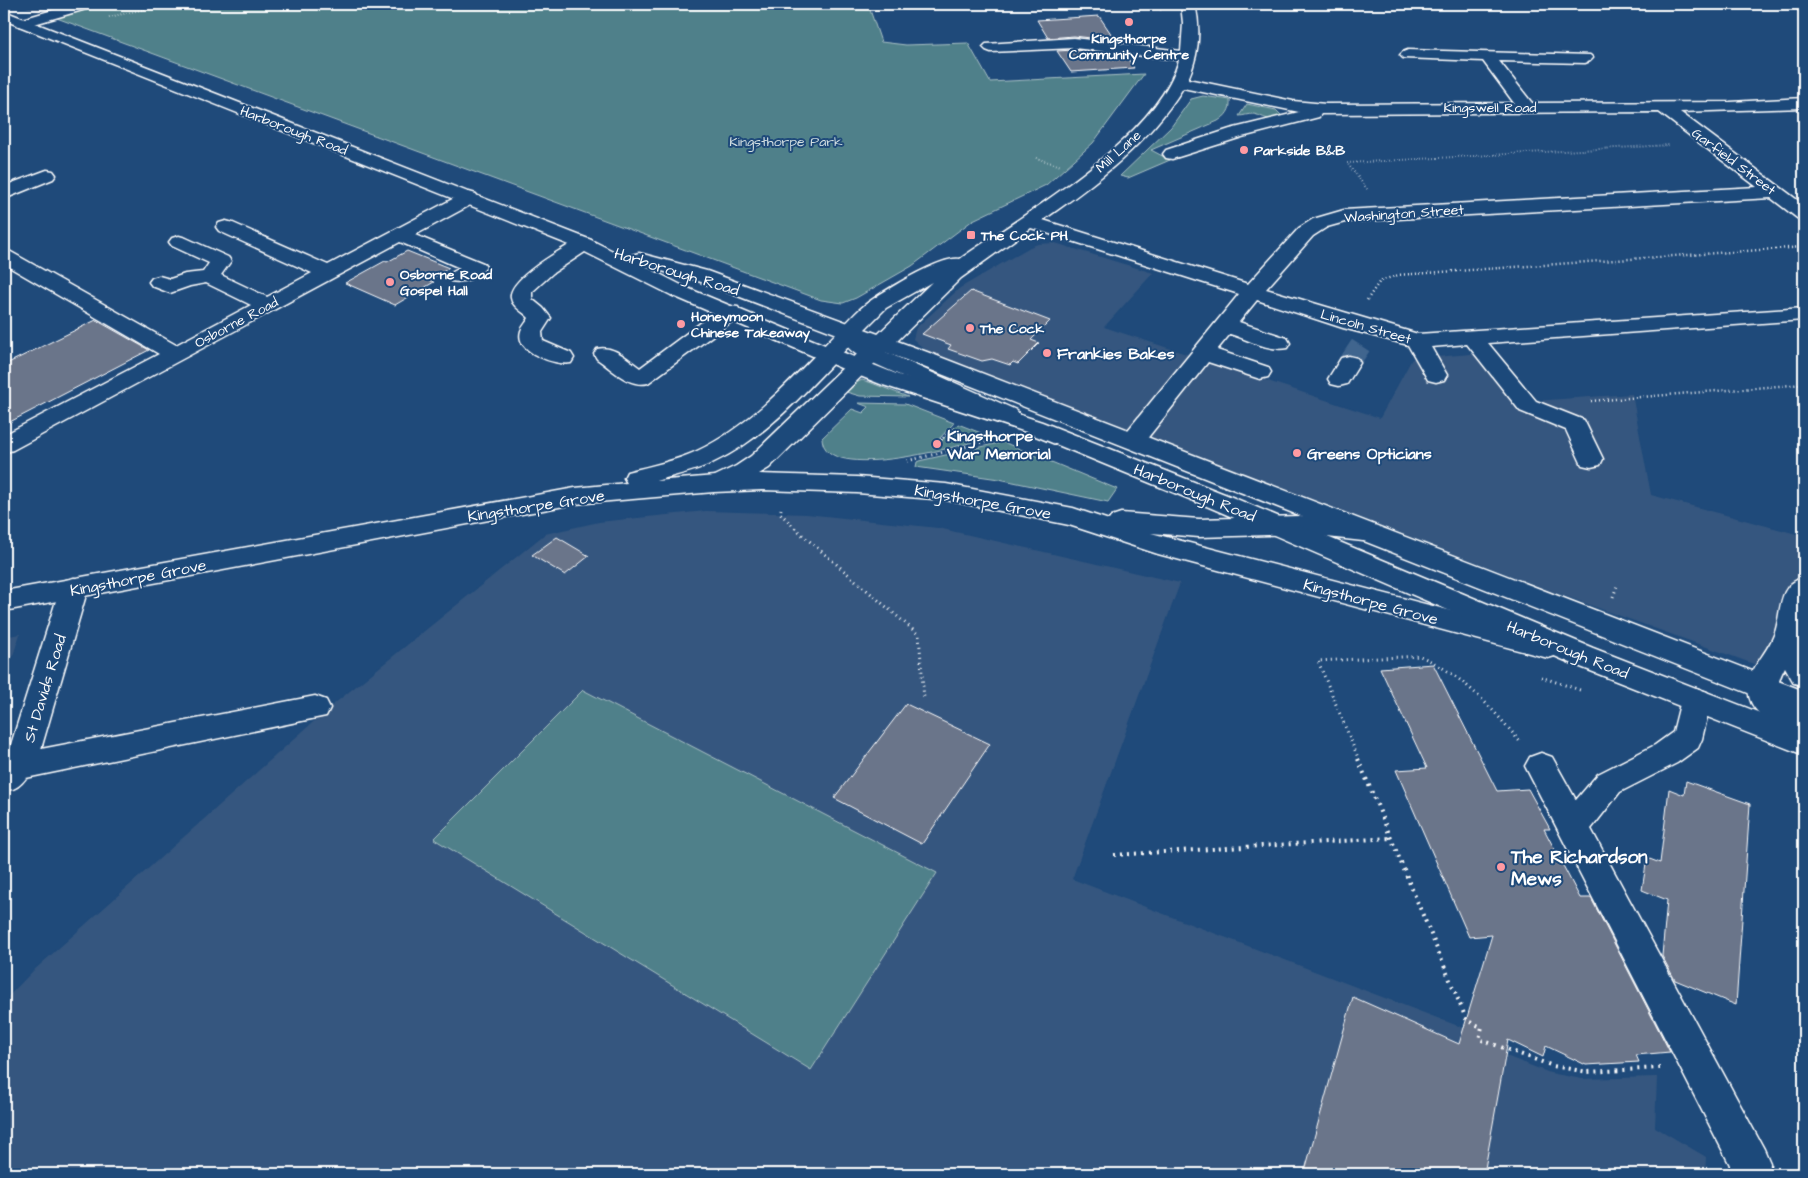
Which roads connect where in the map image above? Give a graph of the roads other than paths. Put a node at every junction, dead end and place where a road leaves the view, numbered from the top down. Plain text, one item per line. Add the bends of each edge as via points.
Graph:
1 (88, 4) edge
2 (1188, 4) edge
3 (1797, 4) edge
4 (1804, 7) edge
5 (4, 15) edge
6 (24, 23) junction
7 (991, 47) dead end
8 (1408, 54) dead end
9 (1188, 56) junction
10 (1487, 56) junction
11 (1585, 58) dead end
12 (1179, 82) junction
13 (1804, 103) edge
14 (1526, 107) junction
15 (1664, 108) junction
16 (1326, 109) junction
17 (1172, 154) dead end
18 (47, 176) dead end
19 (1775, 192) junction
20 (4, 193) edge
21 (469, 198) junction
22 (1804, 214) edge
23 (1035, 224) junction
24 (226, 227) dead end
25 (399, 235) junction
26 (179, 242) dead end
27 (584, 244) junction
28 (979, 254) junction
29 (4, 256) edge
30 (329, 272) junction
31 (209, 277) junction
32 (458, 277) dead end
33 (159, 282) dead end
34 (1252, 292) junction
35 (268, 305) junction
36 (730, 312) junction
37 (1804, 314) edge
38 (1226, 325) junction
39 (851, 331) junction
40 (1474, 339) junction
41 (1417, 341) junction
42 (1279, 343) dead end
43 (1203, 352) junction
44 (176, 354) junction
45 (605, 354) dead end
46 (828, 354) junction
47 (871, 355) junction
48 (919, 357) junction
49 (563, 358) dead end
50 (1260, 372) dead end
51 (1436, 376) dead end
52 (1133, 440) junction
53 (4, 444) edge
54 (1591, 459) dead end
55 (714, 484) junction
56 (575, 496) junction
57 (1072, 517) junction
58 (1274, 525) junction
59 (1367, 532) junction
60 (1804, 587) edge
61 (74, 588) junction
62 (4, 601) edge
63 (1788, 635) junction
64 (1583, 656) junction
65 (1804, 675) edge
66 (1762, 686) junction
67 (1696, 700) junction
68 (1804, 703) edge
69 (315, 708) dead end
70 (1804, 723) edge
71 (1804, 742) edge
72 (1541, 766) road end
73 (11, 774) edge
74 (1573, 828) junction
75 (1749, 1174) edge

1 - 6 main road
2 - 9 main road via 1191,32
3 - 4 main road
5 - 6 main road, Harborough Road
6 - 21 main road, Harborough Road
7 - 9 main road via 1019,39 1074,44 1124,42
8 - 10 main road
9 - 12 main road
10 - 11 main road
10 - 14 main road
12 - 16 main road, Kingswell Road via 1293,106
12 - 23 main road via 1182,102 1131,159 1076,203
13 - 15 main road, Kingswell Road
14 - 15 main road, Kingswell Road
14 - 16 main road, Kingswell Road
15 - 19 main road, Garfield Street
16 - 17 main road
18 - 20 main road
19 - 22 main road, Garfield Street
19 - 34 main road, Washington Street via 1344,216 1320,223 1306,232
21 - 25 main road, Osborne Road
21 - 27 main road, Harborough Road
23 - 28 main road
23 - 34 main road, Lincoln Street
23 - 48 main road via 932,306 906,333 908,346
24 - 30 main road
25 - 30 main road, Osborne Road
25 - 32 main road via 476,266
26 - 31 main road via 221,261
27 - 36 main road, Harborough Road via 678,291
27 - 39 main road, Harborough Road via 700,275
27 - 49 main road via 537,275 521,293 524,302 540,318 531,332 532,342 536,347
28 - 39 main road via 904,288 872,309
28 - 47 main road via 903,321
29 - 44 main road
30 - 35 main road, Osborne Road
31 - 33 main road via 185,280 170,287
31 - 35 main road
34 - 38 main road, Washington Street
34 - 41 main road, Lincoln Street via 1354,348
35 - 44 main road, Osborne Road
36 - 45 main road via 640,378
36 - 46 main road, Harborough Road
37 - 40 main road, Lincoln Street
38 - 42 main road
38 - 43 main road, Washington Street
39 - 46 main road
39 - 47 main road via 855,343
40 - 41 main road, Lincoln Street
40 - 54 main road via 1528,406 1576,425
41 - 51 main road
43 - 50 main road
43 - 52 main road, Washington Street
44 - 53 main road, Osborne Road
46 - 47 main road, Harborough Road
46 - 56 main road via 778,403 736,439 715,452 695,461
47 - 48 main road, Harborough Road
47 - 55 main road via 760,462 745,472
47 - 58 main road, Harborough Road via 1034,427
48 - 52 main road, Harborough Road
52 - 59 main road, Harborough Road
55 - 56 main road, Kingsthorpe Grove
55 - 57 main road, Kingsthorpe Grove via 762,482 905,487 972,496
56 - 61 main road, Kingsthorpe Grove
57 - 58 main road, Kingsthorpe Grove via 1199,528
57 - 64 main road, Kingsthorpe Grove via 1158,545
58 - 59 main road, Kingsthorpe Grove via 1328,526
58 - 64 main road, Harborough Road
59 - 66 main road, Harborough Road
60 - 63 main road via 1797,595
61 - 62 main road, Kingsthorpe Grove
61 - 73 main road, St Davids Road via 23,756
63 - 65 main road
63 - 66 main road
64 - 67 main road, Harborough Road
66 - 68 main road, Harborough Road
66 - 70 main road via 1762,696 1768,706
67 - 71 main road, Harborough Road
67 - 74 main road via 1687,739 1666,754 1609,783
69 - 73 main road
72 - 74 main road
74 - 75 main road via 1750,1163

